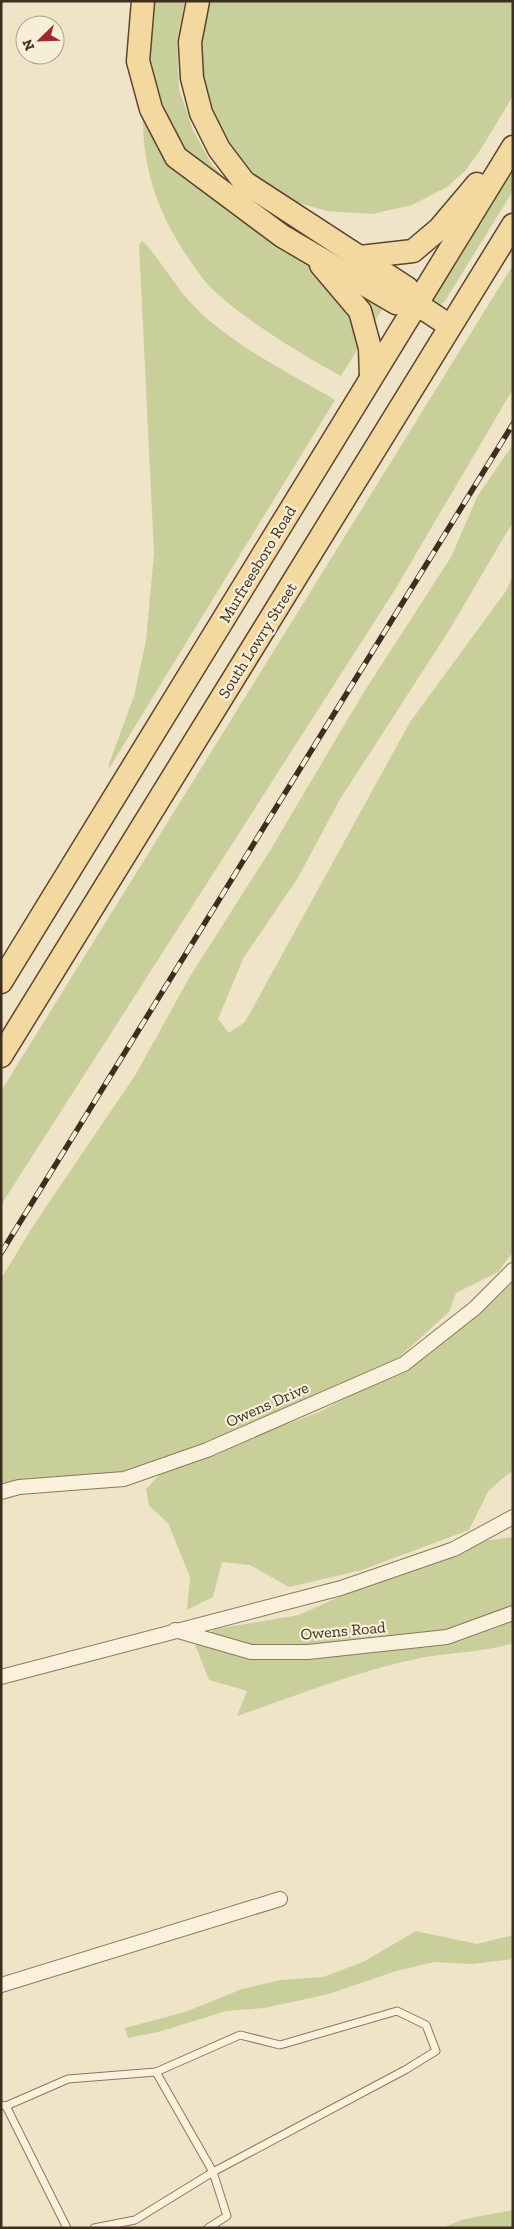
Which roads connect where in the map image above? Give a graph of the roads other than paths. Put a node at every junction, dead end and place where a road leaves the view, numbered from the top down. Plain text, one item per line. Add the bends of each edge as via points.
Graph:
1 (143, 1) edge
2 (198, 1) edge
3 (513, 134) edge
4 (513, 147) edge
5 (513, 225) edge
6 (311, 253) junction
7 (360, 257) junction
8 (412, 300) junction
9 (450, 326) junction
10 (371, 377) junction
11 (1, 982) edge
12 (1, 1056) edge
13 (513, 1270) edge
14 (1, 1492) edge
15 (513, 1517) edge
16 (513, 1613) edge
17 (174, 1630) junction
18 (1, 1677) edge
19 (280, 1899) dead end
20 (1, 1985) edge
21 (156, 2072) junction
22 (4, 2106) edge
23 (213, 2172) junction
24 (67, 2228) edge
25 (94, 2228) edge
26 (208, 2228) edge

1 - 6 main road via 138,61 151,109 176,158 282,236
2 - 7 main road via 190,42 192,78 201,113 219,149 244,182
3 - 7 main road via 439,229 413,252
4 - 8 main road, Murfreesboro Road
5 - 9 main road, South Lowry Street
6 - 8 main road via 396,303
6 - 10 main road via 360,311 370,348
7 - 8 main road via 407,288
8 - 9 main road
8 - 10 main road, Murfreesboro Road
9 - 12 main road, South Lowry Street
10 - 11 main road, Murfreesboro Road
13 - 14 street, Owens Drive via 474,1308 404,1364 207,1450 124,1479 19,1487
15 - 17 street via 454,1549 341,1588
16 - 17 street, Owens Road via 448,1636 308,1652 251,1652
17 - 18 street
19 - 20 street
21 - 22 lane via 68,2079
21 - 23 lane
21 - 23 lane via 240,2035 280,2046 397,2011 426,2025 436,2051
22 - 24 lane
23 - 25 lane via 135,2220
23 - 26 lane via 227,2216

